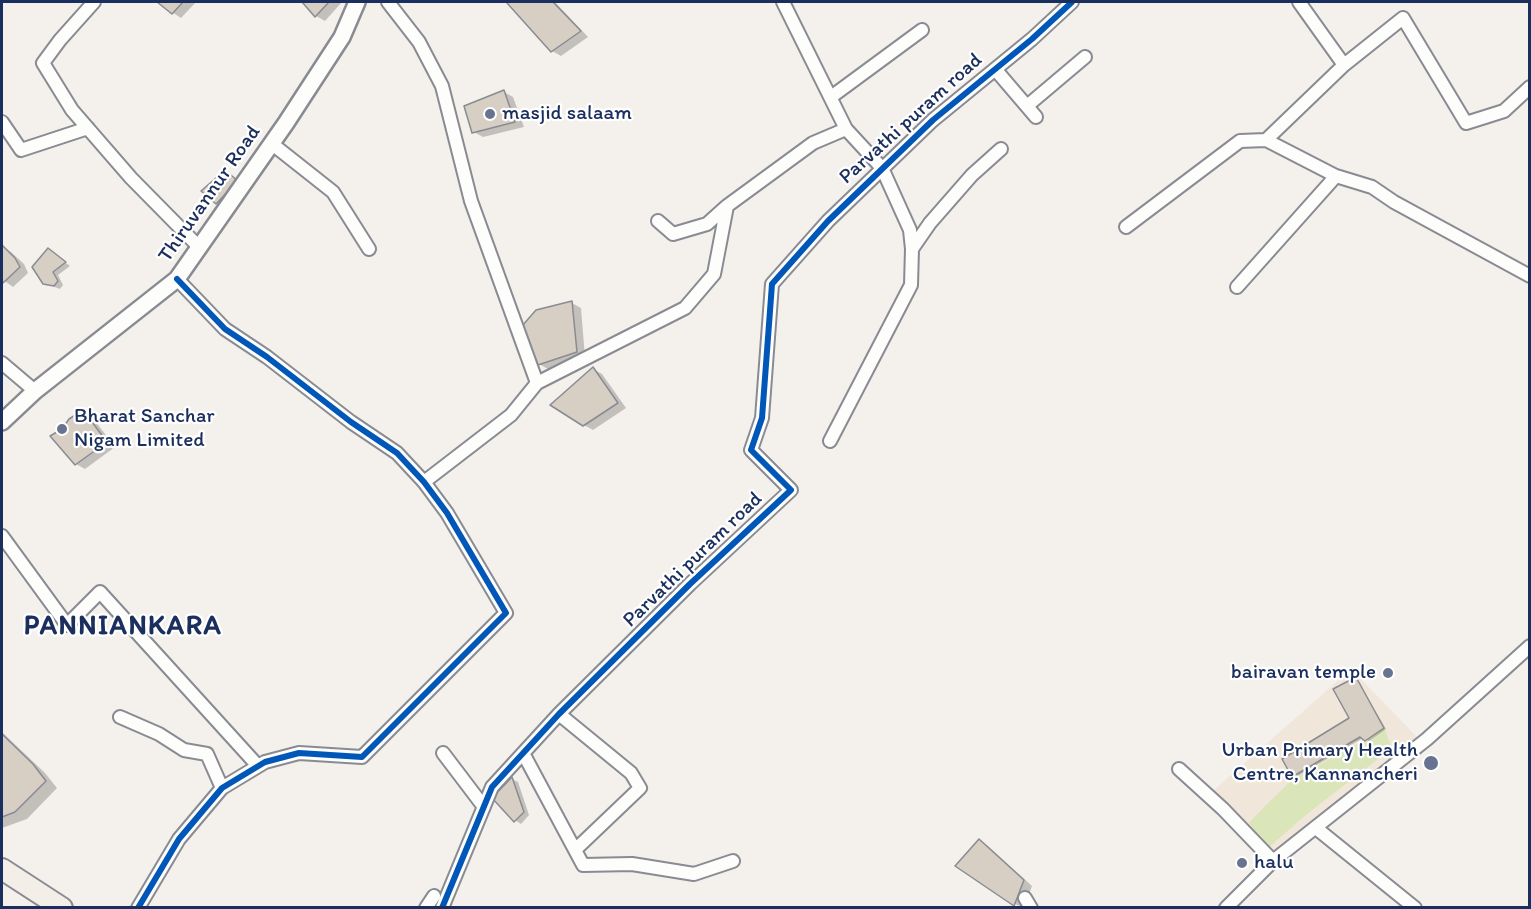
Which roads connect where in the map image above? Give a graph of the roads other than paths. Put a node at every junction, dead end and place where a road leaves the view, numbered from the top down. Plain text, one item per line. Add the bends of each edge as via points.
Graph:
1 (94, 2) edge
2 (357, 2) edge
3 (388, 2) edge
4 (783, 2) edge
5 (1072, 2) edge
6 (1299, 2) edge
7 (922, 30) dead end
8 (1084, 57) dead end
9 (1344, 65) junction
10 (996, 69) junction
11 (1530, 87) edge
12 (831, 97) junction
13 (1027, 106) junction
14 (1036, 117) dead end
15 (2, 122) edge
16 (88, 128) junction
17 (846, 129) junction
18 (1266, 140) junction
19 (271, 143) junction
20 (1001, 149) dead end
21 (882, 168) junction
22 (1336, 176) junction
23 (727, 206) junction
24 (657, 221) dead end
25 (1126, 227) dead end
26 (199, 247) junction
27 (369, 249) dead end
28 (912, 249) junction
29 (1530, 276) edge
30 (177, 279) junction
31 (1237, 287) dead end
32 (2, 363) edge
33 (537, 383) junction
34 (35, 391) junction
35 (2, 422) edge
36 (830, 441) dead end
37 (424, 482) junction
38 (2, 536) edge
39 (1530, 646) edge
40 (559, 714) junction
41 (120, 717) dead end
42 (443, 753) dead end
43 (523, 753) junction
44 (258, 765) junction
45 (1179, 769) dead end
46 (222, 788) junction
47 (484, 807) junction
48 (1316, 828) junction
49 (575, 850) junction
50 (733, 861) dead end
51 (1274, 861) junction
52 (2, 869) edge
53 (434, 896) dead end
54 (62, 908) edge
55 (138, 908) edge
56 (426, 908) edge
57 (442, 908) edge
58 (1226, 908) edge
59 (1415, 908) edge

1 - 16 street via 43,63
2 - 19 street, Thiruvannur Road via 342,37
3 - 33 street via 419,42 442,86 471,201
4 - 12 street
5 - 10 street, Parvathi puram road
6 - 9 street
7 - 12 street
8 - 13 street
9 - 11 street via 1403,18 1466,123 1504,111
9 - 18 street
10 - 13 street
10 - 21 street, Parvathi puram road
12 - 17 street
13 - 14 street
15 - 16 street via 21,150
16 - 26 street via 130,178
17 - 21 street
17 - 23 street via 813,143
18 - 22 street
18 - 25 street via 1240,141
19 - 26 street, Thiruvannur Road
19 - 27 street via 333,192
20 - 28 street via 972,175
21 - 28 street via 910,231
21 - 40 street, Parvathi puram road via 772,284 762,418 751,450 791,490
22 - 29 street via 1372,187
22 - 31 street
23 - 24 street via 707,224 673,234
23 - 33 street via 714,274 685,308
26 - 30 street, Thiruvannur Road
28 - 36 street via 911,285
30 - 34 street, Thiruvannur Road
30 - 37 street via 225,329 397,453
32 - 34 street
33 - 37 street via 511,415
34 - 35 street, Thiruvannur Road
37 - 44 street via 447,513 506,613 362,757 299,753
38 - 44 street via 67,626 100,592
39 - 48 street via 1427,739
40 - 43 street, Parvathi puram road
40 - 49 street via 631,773 640,788
41 - 46 street via 184,750 207,754
42 - 47 street
43 - 47 street, Parvathi puram road via 492,787
43 - 49 street
44 - 46 street
45 - 51 street
46 - 55 street via 179,838
47 - 57 street, Parvathi puram road
48 - 51 street
48 - 59 street
49 - 50 street via 583,865 632,864 694,874
51 - 58 street
52 - 54 main road
53 - 56 street

